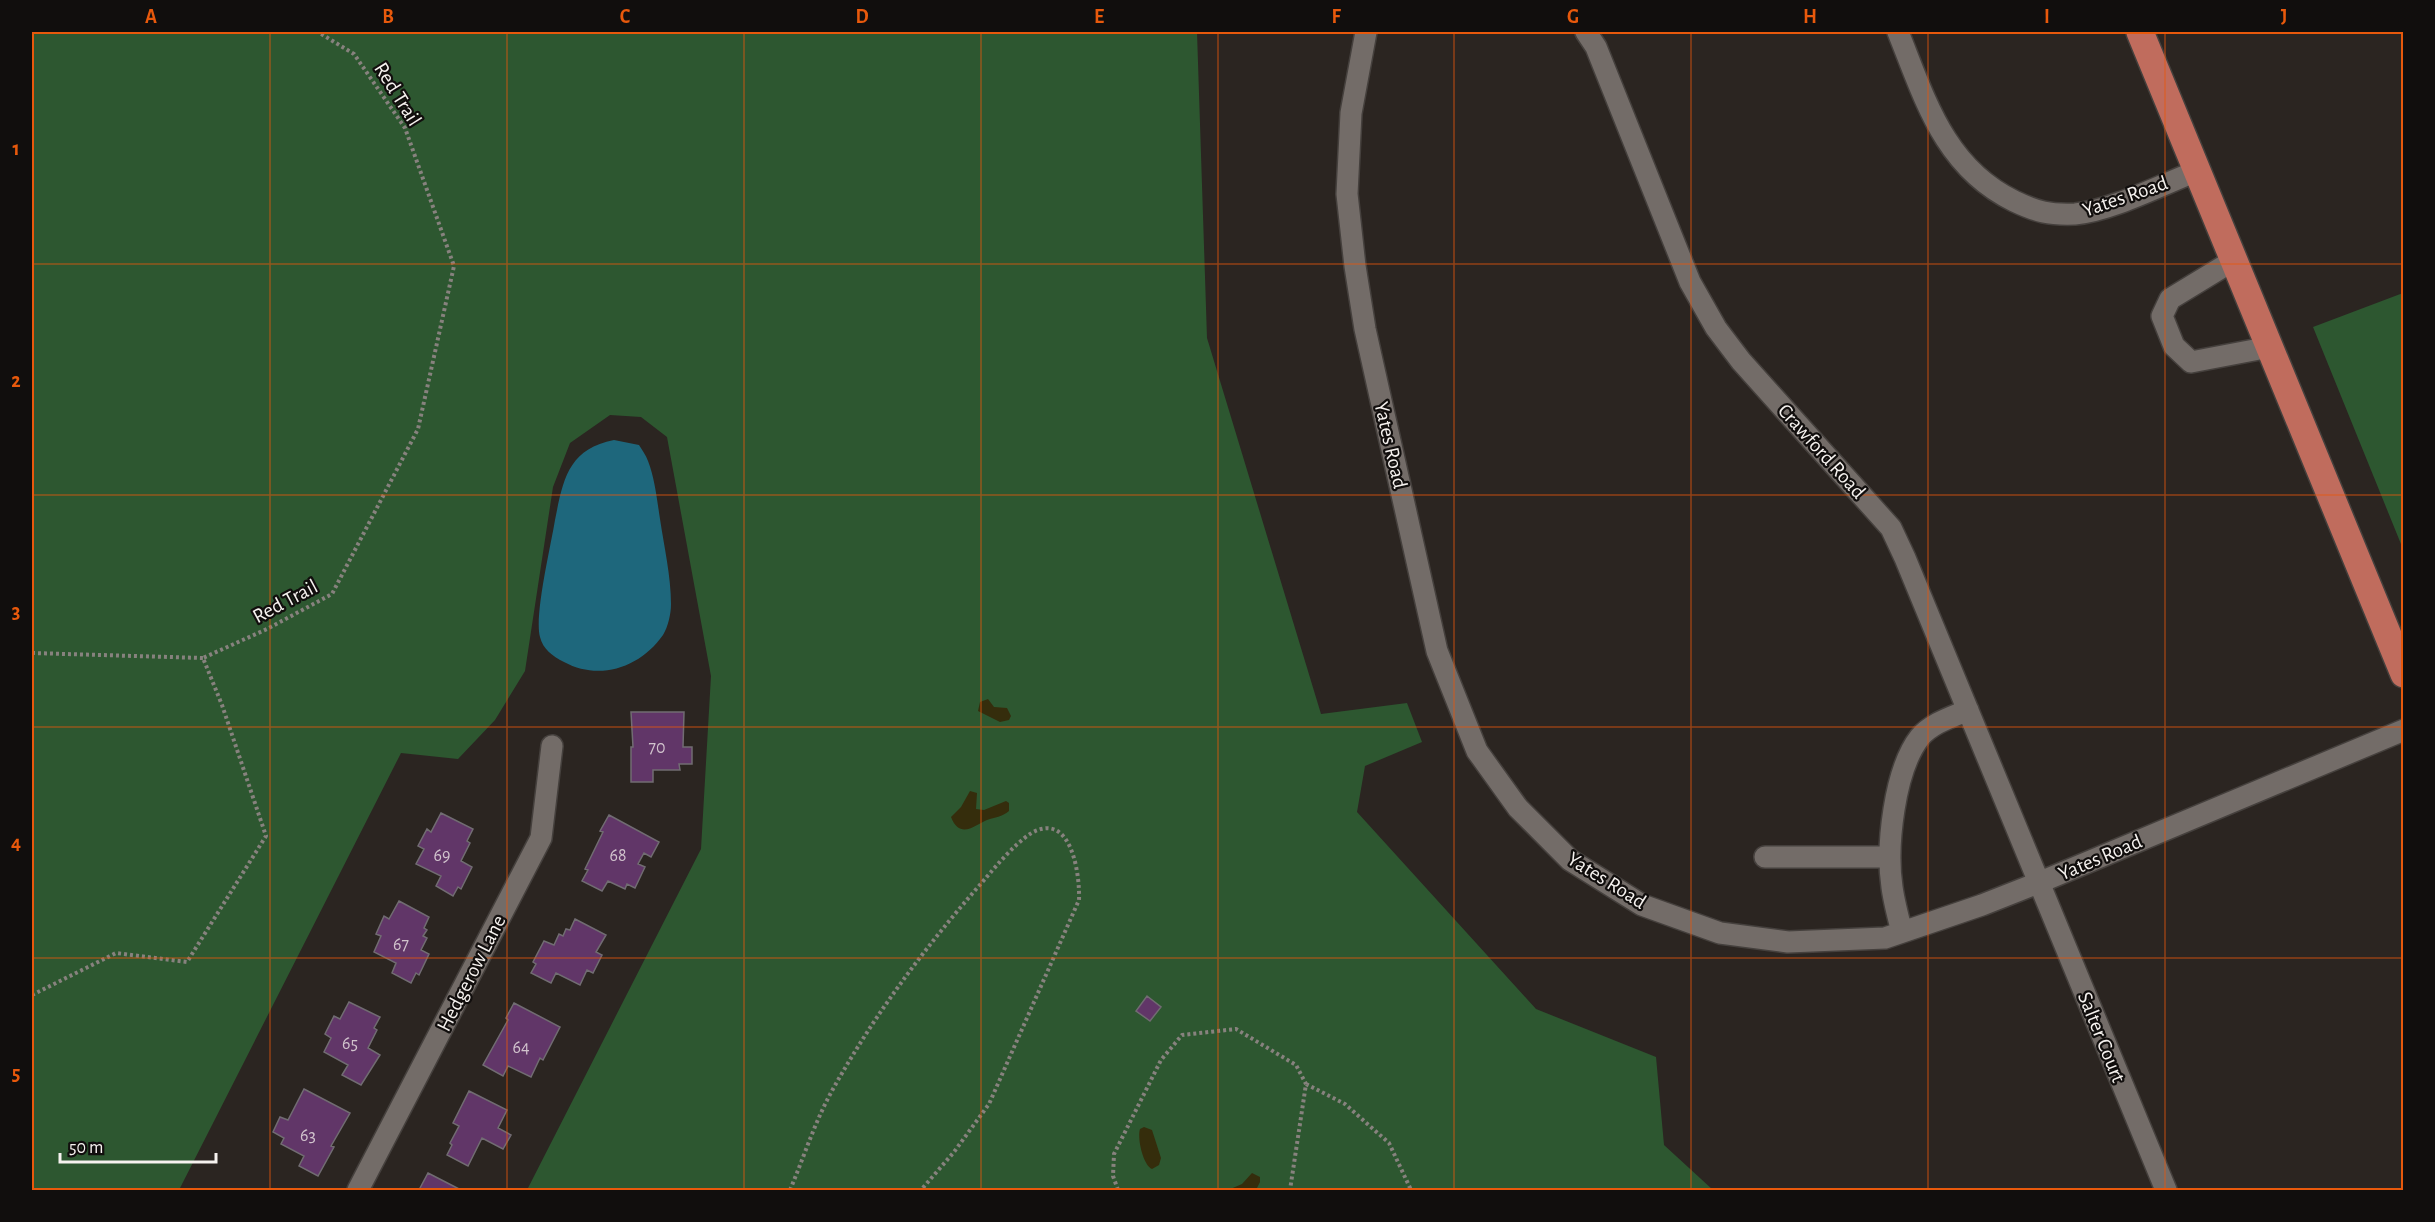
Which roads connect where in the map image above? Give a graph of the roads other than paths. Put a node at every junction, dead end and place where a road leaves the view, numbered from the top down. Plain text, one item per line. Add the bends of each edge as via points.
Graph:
1 (1366, 32) edge
2 (1586, 32) edge
3 (1898, 32) edge
4 (2145, 33) edge
5 (2197, 171) junction
6 (2234, 260) junction
7 (2270, 346) junction
8 (2403, 674) edge
9 (1968, 710) junction
10 (2403, 730) edge
11 (552, 746) dead end
12 (1765, 857) dead end
13 (1890, 857) junction
14 (2038, 882) junction
15 (1902, 932) junction
16 (358, 1191) edge
17 (2166, 1191) edge

1 - 15 street, Yates Road via 1352,113 1347,194 1355,266 1365,329 1437,651 1477,751 1518,807 1570,860 1642,905 1720,933 1788,942 1885,938
2 - 9 street, Crawford Road via 1596,47 1690,282 1716,328 1741,361 1891,528
3 - 5 street, Yates Road via 1934,122 1960,161 1991,190 2040,213 2077,214
4 - 5 main road
5 - 6 main road
6 - 7 main road
6 - 7 street via 2170,299 2162,316 2174,346 2191,362
7 - 8 main road
9 - 13 street via 1941,721 1921,737 1902,771
9 - 14 street, Crawford Road
10 - 14 street, Yates Road
11 - 16 street, Hedgerow Lane via 541,838
12 - 13 street
13 - 15 street
14 - 15 street, Yates Road
14 - 17 street, Salter Court

